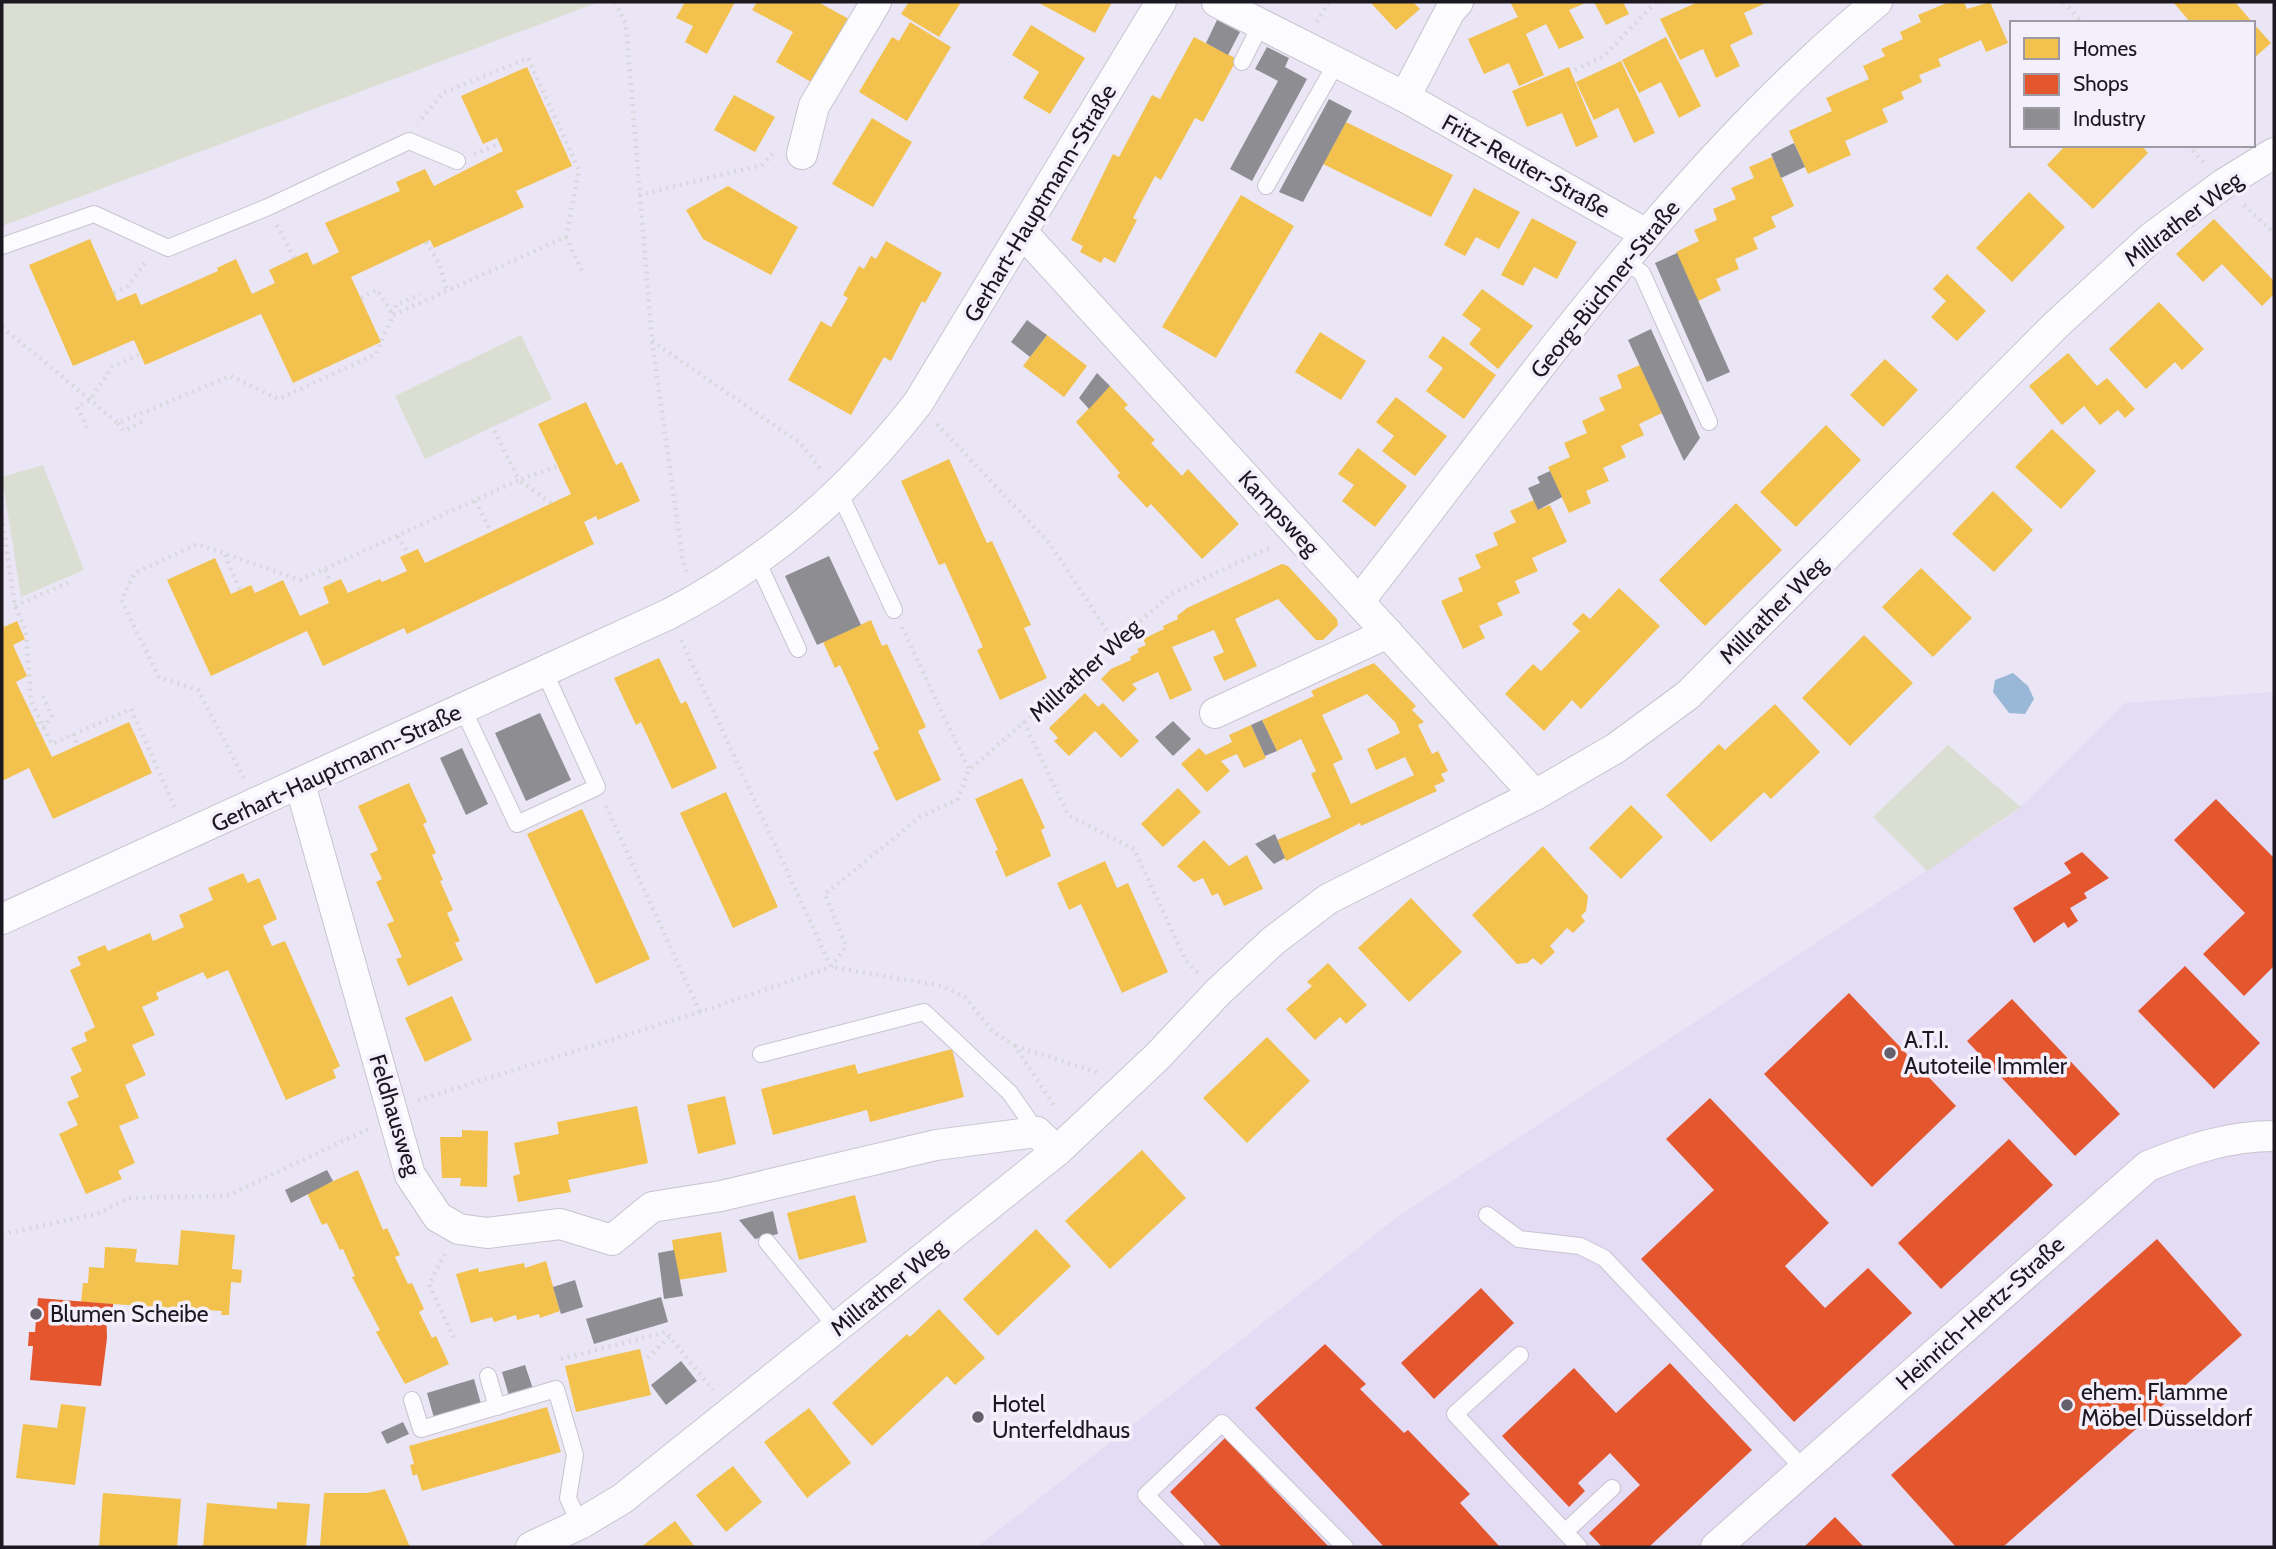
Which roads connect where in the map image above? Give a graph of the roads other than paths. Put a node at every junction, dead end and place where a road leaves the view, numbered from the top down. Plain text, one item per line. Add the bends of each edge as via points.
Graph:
1 (876, 2) edge
2 (1161, 2) edge
3 (1217, 2) edge
4 (1458, 2) edge
5 (1877, 2) edge
6 (1261, 24) junction
7 (1242, 62) dead end
8 (1336, 62) junction
9 (1405, 97) junction
10 (791, 150) road end
11 (2274, 153) edge
12 (457, 161) dead end
13 (1266, 186) dead end
14 (1022, 232) junction
15 (1646, 234) junction
16 (2, 246) edge
17 (1625, 261) junction
18 (1709, 422) dead end
19 (840, 494) junction
20 (758, 563) junction
21 (1360, 600) junction
22 (894, 610) road end
23 (1388, 633) junction
24 (798, 649) dead end
25 (544, 671) junction
26 (463, 709) junction
27 (1215, 713) dead end
28 (300, 784) junction
29 (1535, 795) junction
30 (2, 919) edge
31 (761, 1054) dead end
32 (2274, 1136) edge
33 (1056, 1140) junction
34 (1488, 1215) dead end
35 (767, 1242) dead end
36 (837, 1328) junction
37 (1520, 1355) dead end
38 (488, 1376) dead end
39 (412, 1400) dead end
40 (497, 1406) junction
41 (1804, 1469) junction
42 (1612, 1488) dead end
43 (580, 1524) junction
44 (1566, 1532) junction
45 (531, 1547) edge
46 (1197, 1547) edge
47 (1345, 1547) edge
48 (1579, 1547) edge
49 (1716, 1547) edge

1 - 10 street
2 - 14 street, Gerhart-Hauptmann-Straße
3 - 6 street, Fritz-Reuter-Straße
4 - 9 street
5 - 15 street, Georg-Büchner-Straße via 1740,131
6 - 7 lane
6 - 8 street, Fritz-Reuter-Straße
8 - 9 street, Fritz-Reuter-Straße
8 - 13 lane
9 - 15 street, Fritz-Reuter-Straße
11 - 29 street, Millrather Weg via 2152,237 2066,316 1688,695 1616,748
12 - 16 lane via 409,141 168,248 94,214
14 - 19 street, Gerhart-Hauptmann-Straße via 918,403
14 - 21 street, Kampsweg
15 - 17 street, Georg-Büchner-Straße
17 - 18 lane via 1642,273
17 - 21 street, Georg-Büchner-Straße
19 - 20 street, Gerhart-Hauptmann-Straße
19 - 22 lane
20 - 24 lane
20 - 25 street, Gerhart-Hauptmann-Straße via 669,614
21 - 23 street, Kampsweg
23 - 27 street
23 - 29 street, Kampsweg
25 - 26 street, Gerhart-Hauptmann-Straße
25 - 26 lane via 597,787 517,824
26 - 28 street, Gerhart-Hauptmann-Straße
28 - 30 street, Gerhart-Hauptmann-Straße
28 - 33 street, Feldhausweg via 410,1175 438,1217 459,1228 487,1233 560,1224 612,1240 652,1207 720,1196 936,1144
29 - 33 street, Millrather Weg via 1328,899 1273,940 1131,1083
31 - 33 lane via 924,1012
32 - 41 street, Heinrich-Hertz-Straße via 2197,1146 2148,1166
33 - 36 street, Millrather Weg
34 - 41 lane via 1518,1239 1580,1246 1604,1258
35 - 36 lane
36 - 43 street, Millrather Weg via 622,1499
37 - 44 lane via 1455,1414
38 - 40 lane
39 - 40 lane via 421,1429
40 - 43 lane via 556,1389 575,1455 568,1498
41 - 49 street, Heinrich-Hertz-Straße
42 - 44 lane
43 - 45 street, Millrather Weg
44 - 48 lane
46 - 47 lane via 1146,1495 1222,1423

